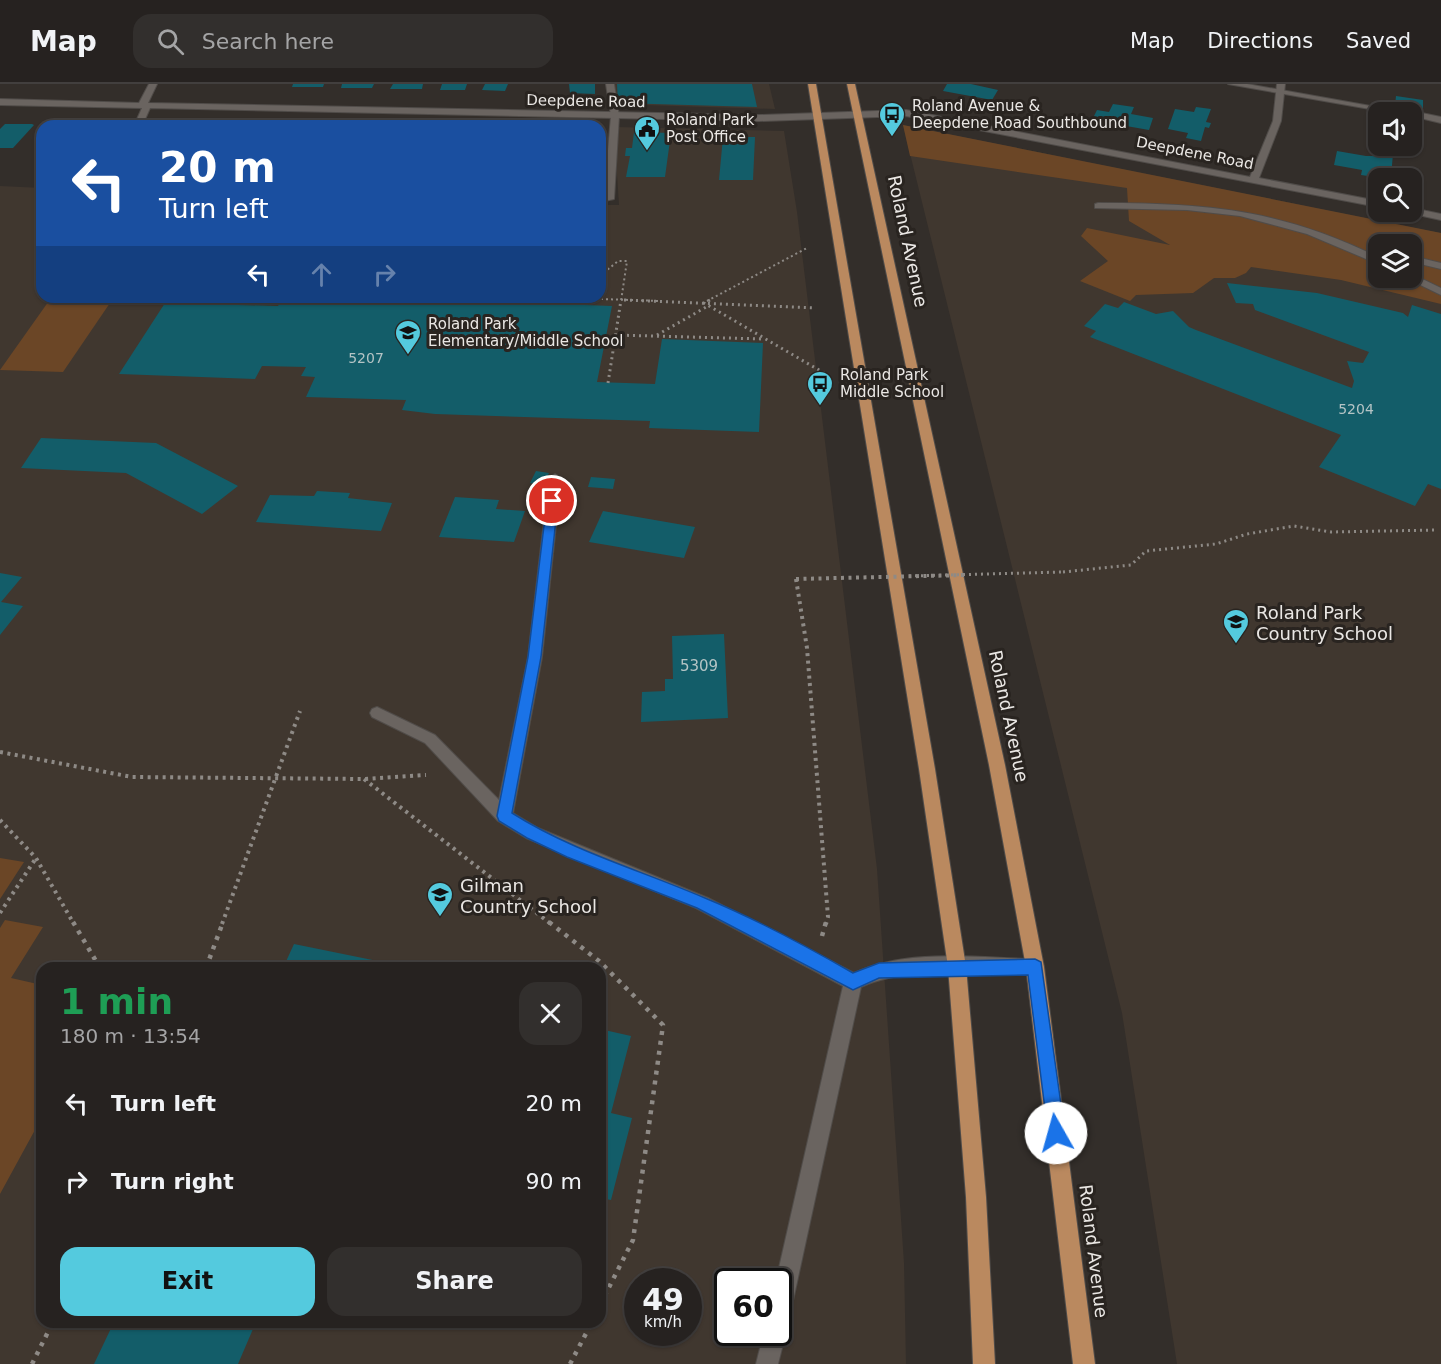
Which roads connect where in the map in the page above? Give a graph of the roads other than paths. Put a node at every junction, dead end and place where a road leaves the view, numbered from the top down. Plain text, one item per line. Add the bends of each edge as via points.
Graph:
1 (153, 84) edge
2 (610, 84) edge
3 (812, 84) edge
4 (851, 84) edge
5 (1232, 84) edge
6 (1282, 88) edge
7 (0, 102) edge
8 (1368, 105) edge
9 (144, 106) junction
10 (857, 115) junction
11 (818, 116) junction
12 (1422, 116) edge
13 (615, 117) junction
14 (140, 120) edge
15 (1441, 120) edge
16 (1254, 179) junction
17 (606, 199) edge
18 (1368, 202) edge
19 (1098, 206) dead end
20 (1422, 213) edge
21 (1441, 217) edge
22 (1334, 239) junction
23 (1368, 248) edge
24 (1368, 256) edge
25 (1422, 262) edge
26 (1441, 266) edge
27 (1422, 282) edge
28 (1441, 292) edge
29 (555, 478) dead end
30 (377, 713) dead end
31 (504, 816) junction
32 (957, 967) junction
33 (1035, 967) junction
34 (853, 982) junction
35 (789, 1268) edge
36 (772, 1346) edge
37 (767, 1364) edge
38 (984, 1364) edge
39 (1084, 1364) edge

1 - 9 street
2 - 13 street
3 - 11 main road
4 - 10 main road, Roland Avenue
5 - 6 street
6 - 8 street
6 - 16 street via 1275,130
7 - 9 street, Deepdene Road
9 - 13 street, Deepdene Road
9 - 14 street
10 - 11 street, Deepdene Road
10 - 16 street, Deepdene Road via 906,113
10 - 33 main road, Roland Avenue via 997,765
11 - 13 street, Deepdene Road
11 - 32 main road
12 - 15 street
13 - 17 street
16 - 18 street, Deepdene Road
19 - 22 street via 1170,206 1240,213
20 - 21 street
22 - 23 street
22 - 24 street
25 - 26 street
27 - 28 street
29 - 31 street via 535,657
30 - 31 street via 430,739
31 - 34 street via 572,852 702,903
32 - 33 street
32 - 34 street via 879,971 864,974
32 - 38 main road via 976,1197
33 - 39 main road, Roland Avenue
34 - 35 street
36 - 37 street

